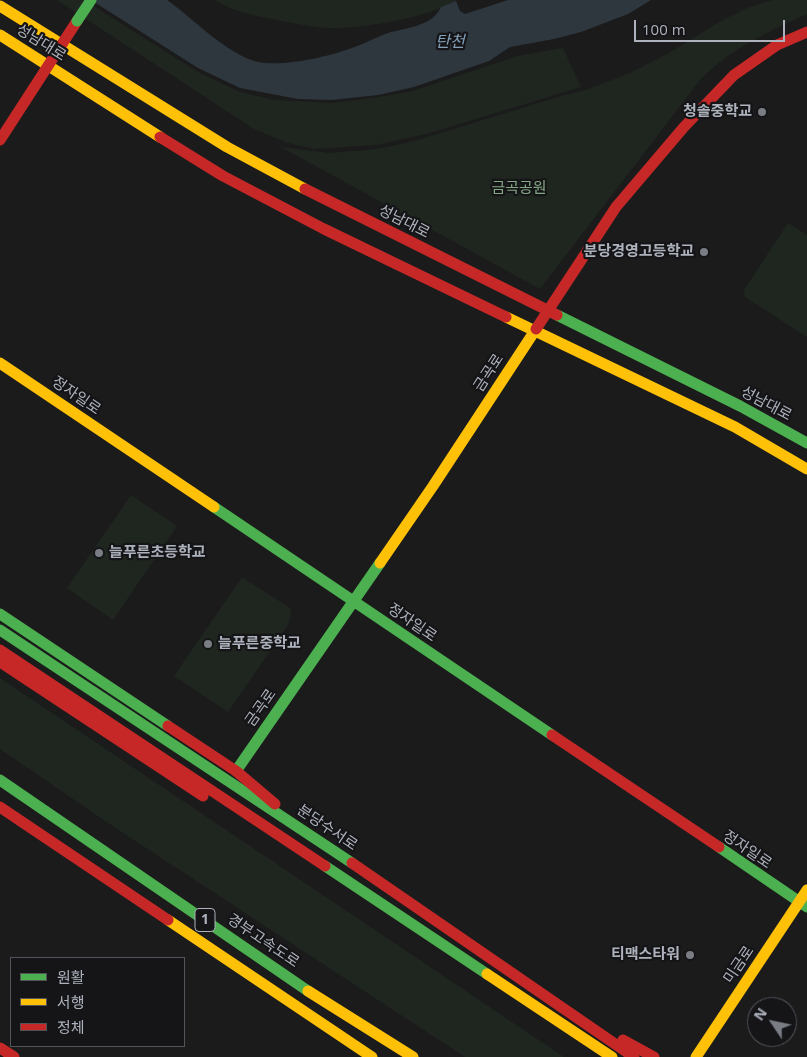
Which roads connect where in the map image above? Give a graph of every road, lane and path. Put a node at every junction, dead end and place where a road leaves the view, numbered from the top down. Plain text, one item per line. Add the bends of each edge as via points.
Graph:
1 (91, 0) edge
2 (0, 6) edge
3 (807, 32) edge
4 (0, 35) edge
5 (62, 44) junction
6 (48, 65) junction
7 (0, 140) edge
8 (548, 310) junction
9 (535, 330) junction
10 (0, 363) edge
11 (807, 443) edge
12 (807, 469) edge
13 (353, 601) junction
14 (0, 614) edge
15 (0, 630) edge
16 (0, 650) edge
17 (0, 662) edge
18 (236, 770) junction
19 (0, 780) edge
20 (0, 807) edge
21 (308, 833) junction
22 (292, 843) junction
23 (807, 890) edge
24 (803, 905) edge
25 (583, 1023) junction
26 (576, 1034) junction
27 (0, 1048) edge
28 (14, 1057) edge
29 (372, 1057) edge
30 (412, 1057) edge
31 (600, 1057) edge
32 (612, 1057) edge
33 (634, 1057) edge
34 (654, 1057) edge
35 (696, 1057) edge

1 - 5 main road, bridge
2 - 5 main road, 성남대로
3 - 8 main road, 금곡로 via 777,45 734,75 684,127 616,207
4 - 6 main road, 성남대로
5 - 6 main road
5 - 8 main road, 성남대로 via 227,147
6 - 7 main road
6 - 9 main road, 성남대로 via 223,176 324,229
8 - 9 main road, 금곡로
8 - 11 main road, 성남대로
9 - 12 main road, 성남대로 via 735,427
9 - 13 main road, 금곡로
10 - 13 main road, 정자일로
13 - 18 main road, 금곡로
13 - 24 main road, 정자일로
14 - 18 main road
15 - 21 main road, 분당수서로
16 - 22 main road
17 - 22 main road via 242,821
18 - 21 main road
19 - 30 main road, 경부고속도로 / 1 via 316,996
20 - 29 main road, 1
21 - 25 main road, 분당수서로
22 - 26 main road
23 - 24 main road, 미금로
24 - 35 main road, 미금로
25 - 33 main road, 분당수서로
25 - 34 main road via 631,1043
26 - 31 main road
26 - 32 main road
27 - 28 main road

